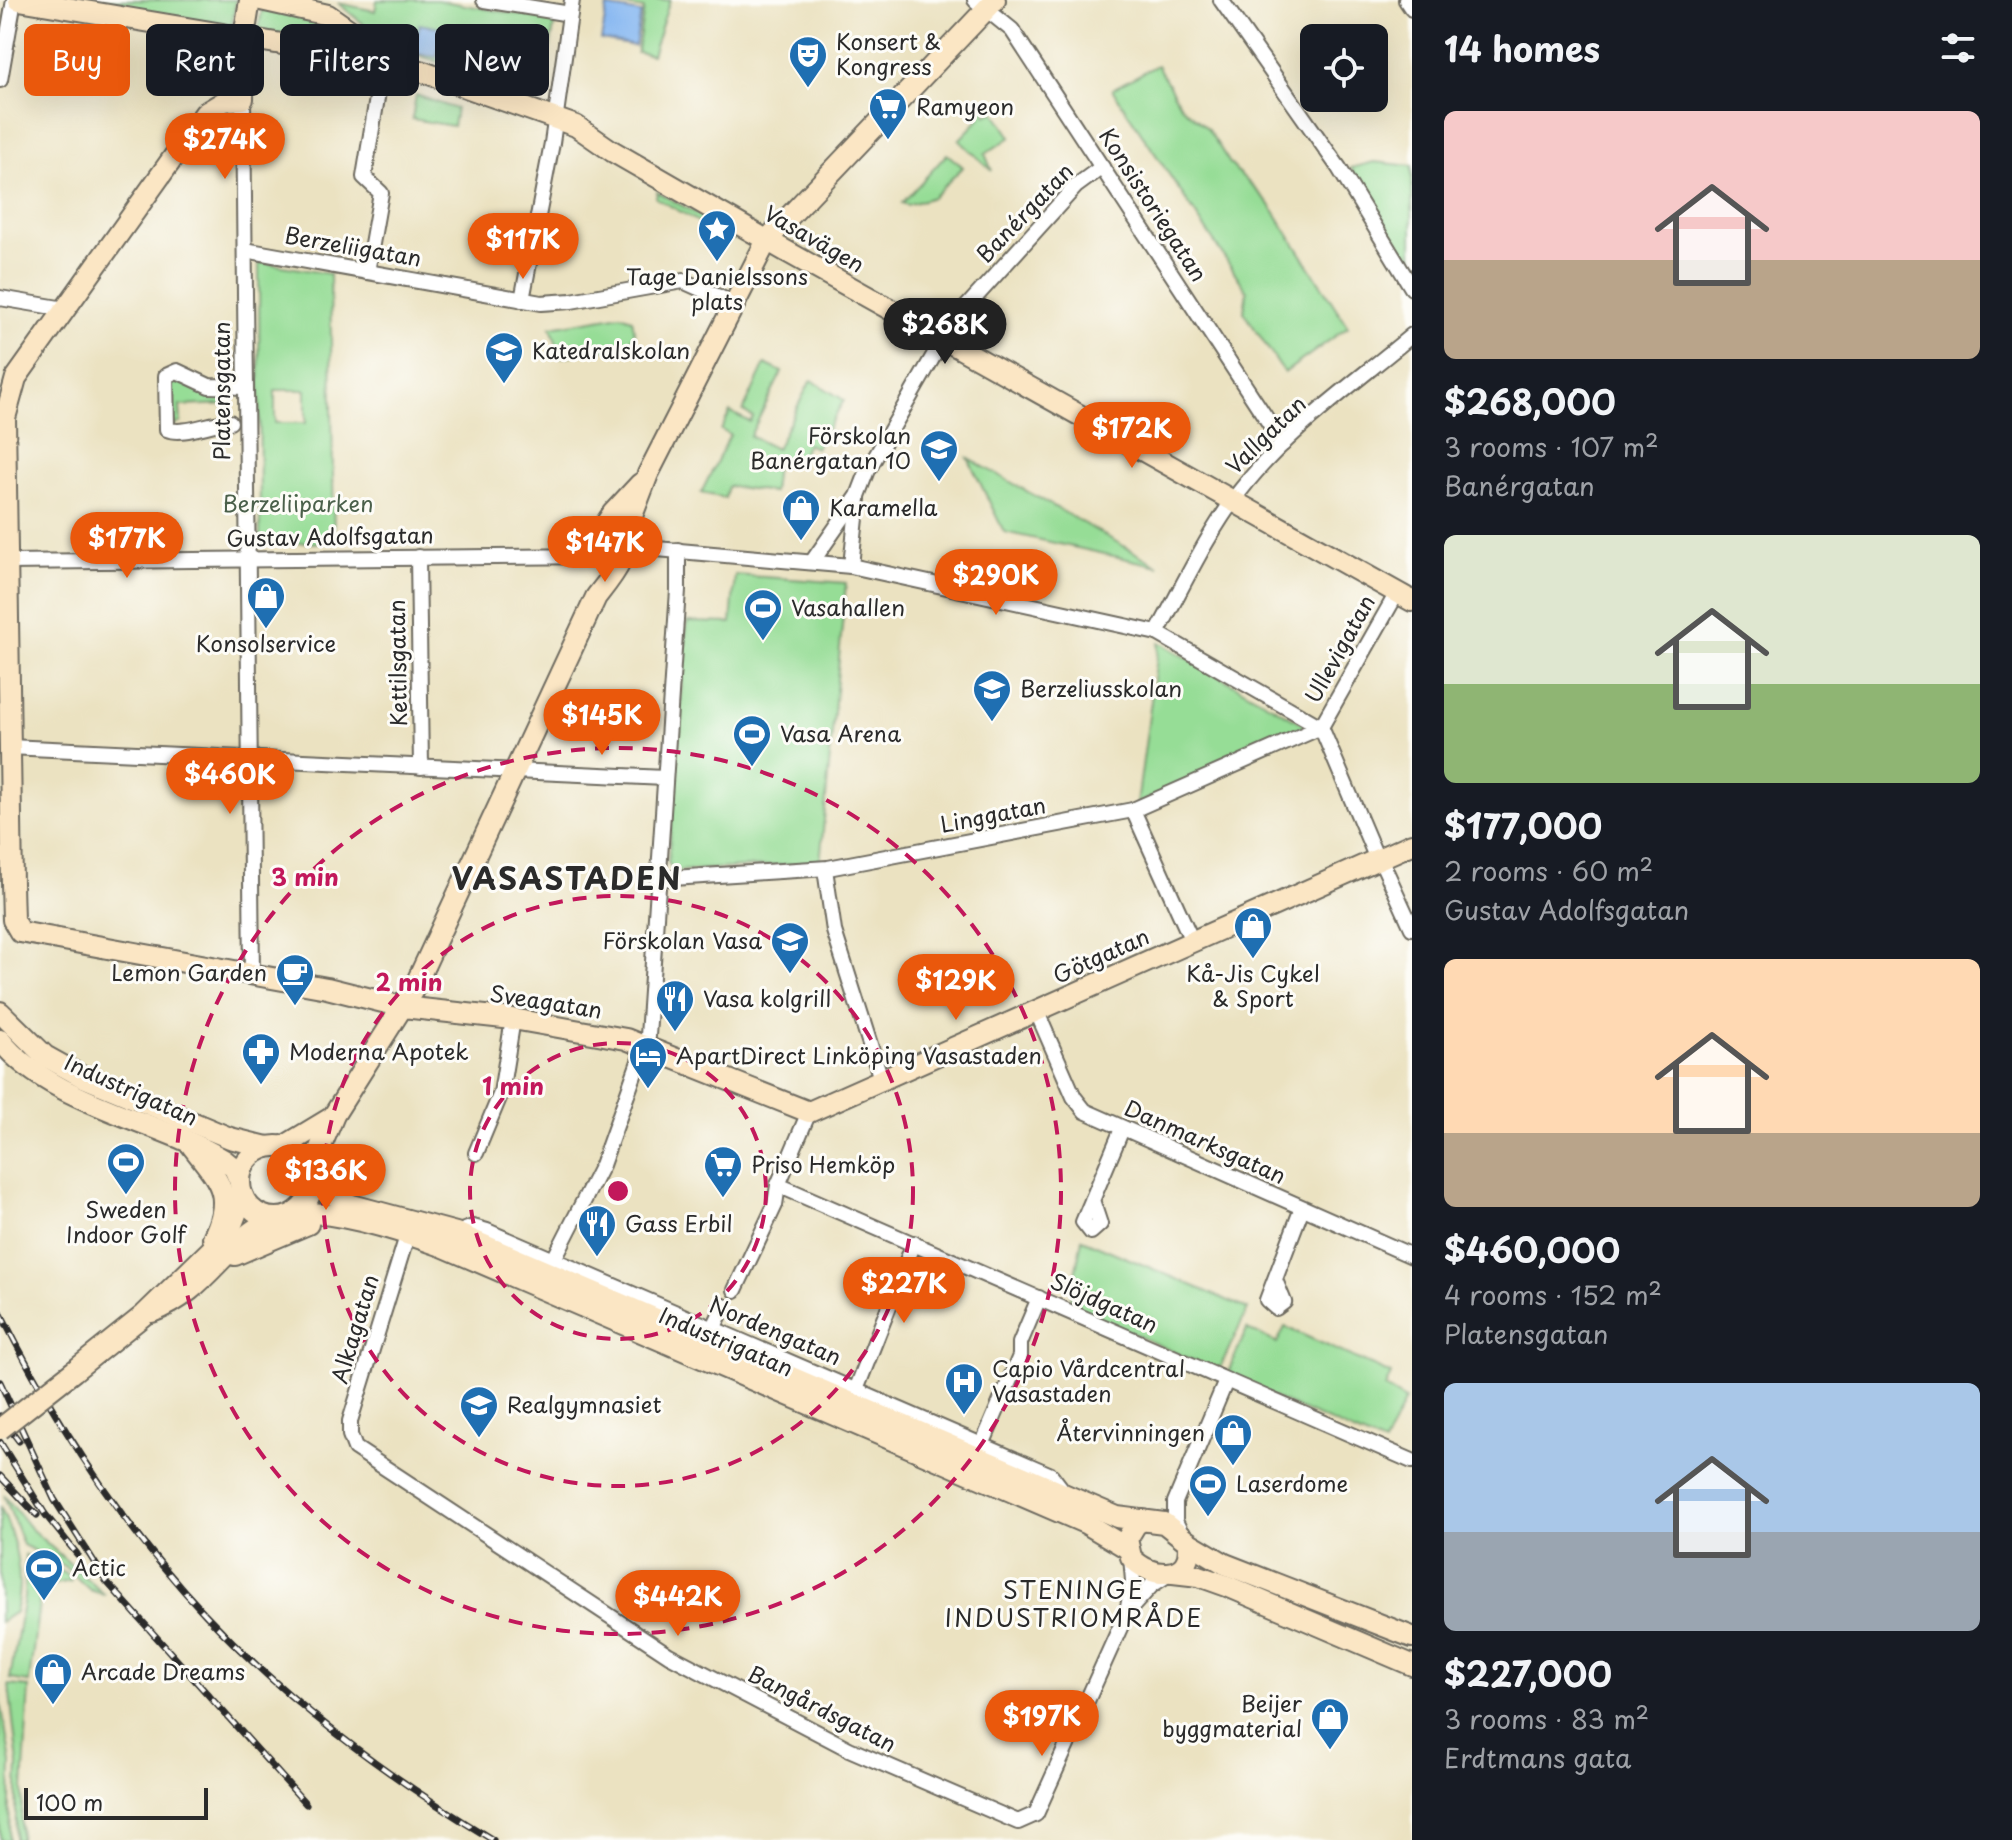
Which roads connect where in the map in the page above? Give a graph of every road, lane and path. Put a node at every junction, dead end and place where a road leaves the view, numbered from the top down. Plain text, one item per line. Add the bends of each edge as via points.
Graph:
1 (16, 0) edge
2 (250, 0) edge
3 (261, 0) edge
4 (484, 0) edge
5 (1221, 0) edge
6 (1406, 0) edge
7 (986, 3) edge
8 (571, 7) edge
9 (1412, 9) edge
10 (164, 24) edge
11 (246, 24) edge
12 (264, 41) edge
13 (0, 80) edge
14 (243, 96) edge
15 (377, 96) edge
16 (243, 99) junction
17 (553, 123) junction
18 (1102, 167) junction
19 (767, 240) junction
20 (245, 250) junction
21 (367, 272) junction
22 (1411, 282) edge
23 (0, 298) edge
24 (522, 300) junction
25 (732, 303) junction
26 (65, 309) junction
27 (1412, 335) edge
28 (942, 339) junction
29 (245, 387) junction
30 (230, 422) dead end
31 (1283, 444) junction
32 (2, 471) edge
33 (648, 474) junction
34 (858, 496) junction
35 (1232, 501) junction
36 (597, 546) junction
37 (623, 547) junction
38 (678, 550) junction
39 (418, 557) junction
40 (246, 560) junction
41 (812, 562) junction
42 (851, 566) junction
43 (4, 570) edge
44 (596, 597) junction
45 (1404, 597) edge
46 (1157, 633) junction
47 (1321, 727) junction
48 (9, 747) junction
49 (249, 760) junction
50 (421, 767) junction
51 (515, 772) junction
52 (665, 778) junction
53 (1133, 810) junction
54 (1412, 844) edge
55 (1379, 858) junction
56 (825, 869) junction
57 (657, 879) junction
58 (1412, 928) edge
59 (1192, 941) junction
60 (252, 975) junction
61 (403, 1007) junction
62 (1036, 1010) junction
63 (0, 1012) edge
64 (513, 1019) junction
65 (0, 1040) edge
66 (645, 1045) junction
67 (881, 1079) junction
68 (809, 1112) junction
69 (334, 1115) junction
70 (1122, 1129) junction
71 (189, 1143) junction
72 (275, 1147) junction
73 (476, 1153) dead end
74 (311, 1178) junction
75 (778, 1185) junction
76 (241, 1189) junction
77 (1092, 1200) dead end
78 (1302, 1208) junction
79 (285, 1216) junction
80 (344, 1219) junction
81 (456, 1233) junction
82 (407, 1236) junction
83 (914, 1243) junction
84 (1412, 1256) edge
85 (202, 1258) junction
86 (554, 1259) junction
87 (223, 1261) junction
88 (1275, 1280) dead end
89 (735, 1290) dead end
90 (1039, 1298) junction
91 (724, 1306) dead end
92 (144, 1315) junction
93 (713, 1329) junction
94 (1226, 1381) junction
95 (856, 1390) junction
96 (0, 1429) edge
97 (350, 1435) joint
98 (982, 1445) junction
99 (1412, 1461) edge
100 (1068, 1496) junction
101 (1175, 1502) junction
102 (1147, 1520) junction
103 (1184, 1538) junction
104 (1129, 1552) junction
105 (1171, 1573) junction
106 (1127, 1612) junction
107 (1412, 1637) edge
108 (1412, 1665) edge

1 - 10 main road, Vasavägen
1 - 13 street
2 - 11 main road, Platensgatan
3 - 17 main road, Vasavägen via 328,15 395,62
4 - 8 street
5 - 22 street
6 - 9 street
7 - 18 street, Konsistoriegatan via 1012,30
7 - 19 main road
8 - 17 street
12 - 17 main road, Vasavägen via 349,58
14 - 16 main road, Platensgatan
15 - 21 street via 364,177 381,193
16 - 20 street, Platensgatan
16 - 26 main road via 225,101 205,113
17 - 19 main road, Vasavägen
17 - 24 street
18 - 28 street, Banérgatan via 1076,186
18 - 31 street, Konsistoriegatan
19 - 25 main road
19 - 28 main road, Vasavägen
20 - 21 street, Berzeliigatan
20 - 29 street, Platensgatan
21 - 24 street, Berzeliigatan
23 - 26 street
24 - 25 street, Berzeliigatan via 556,303 683,281
25 - 33 main road
26 - 32 main road via 9,393
27 - 31 street, Vallgatan
28 - 34 street, Banérgatan
28 - 35 main road, Vasavägen
29 - 30 street via 209,386 177,371 166,376 164,423 170,431
29 - 40 street, Platensgatan
31 - 35 street, Vallgatan
32 - 43 main road
33 - 36 main road
33 - 37 main road
34 - 41 street, Banérgatan
34 - 42 street, Banérgatan
35 - 45 main road, Vasavägen
35 - 46 street, Vallgatan
36 - 37 main road via 609,562
36 - 37 main road via 613,529
36 - 39 street, Gustav Adolfsgatan via 559,555
36 - 44 main road
37 - 38 street
37 - 44 main road
38 - 41 street
38 - 52 street
39 - 40 street, Gustav Adolfsgatan
39 - 50 street, Kettilsgatan
40 - 43 street, Gustav Adolfsgatan
40 - 49 street, Platensgatan
41 - 42 street
42 - 46 street
43 - 48 main road
44 - 51 main road
45 - 47 street, Ullevigatan
46 - 47 street
47 - 53 street, Linggatan
47 - 55 street, Ullevigatan
48 - 49 street
48 - 60 main road, Sveagatan via 17,929
49 - 50 street
49 - 60 street, Platensgatan
50 - 51 street
51 - 52 street
51 - 61 main road
52 - 57 street
53 - 56 street, Linggatan
53 - 59 street
54 - 55 main road, Götgatan
55 - 58 street, Ullevigatan
55 - 59 main road, Götgatan
56 - 57 street, Linggatan
56 - 67 street via 834,931
57 - 66 street
59 - 62 main road, Götgatan
60 - 61 main road, Sveagatan
61 - 64 main road, Sveagatan
61 - 69 main road
62 - 67 main road, Götgatan
62 - 70 street, Danmarksgatan via 1079,1105
63 - 72 main road, Industrigatan via 45,1056 108,1088 230,1138
64 - 66 main road, Sveagatan
64 - 73 street via 501,1093
65 - 71 main road, Industrigatan via 61,1086
66 - 68 main road, Sveagatan
66 - 86 street via 602,1165
67 - 68 main road, Götgatan
68 - 75 street
69 - 72 main road via 315,1131
69 - 74 main road
70 - 77 street
70 - 78 street, Danmarksgatan
71 - 76 main road, Industrigatan via 230,1163
71 - 85 main road via 215,1173 224,1195 217,1229
72 - 74 main road via 297,1153
72 - 76 main road via 245,1164
74 - 79 main road via 309,1198
74 - 81 main road, Industrigatan via 352,1205
75 - 83 street, Slöjdgatan
75 - 89 street via 775,1205
76 - 79 main road via 259,1214
76 - 85 main road via 226,1232
78 - 84 street, Danmarksgatan
78 - 88 street
79 - 80 main road, Industrigatan via 316,1213
79 - 87 main road via 250,1232
80 - 82 main road, Industrigatan
80 - 87 main road via 288,1230
81 - 86 street, Nordengatan via 480,1228
81 - 100 main road, Industrigatan
82 - 97 street, Alkagatan
82 - 104 main road, Industrigatan via 442,1246 1085,1523
83 - 90 street, Slöjdgatan
83 - 95 street
85 - 92 main road
86 - 93 street, Nordengatan
87 - 92 main road via 184,1296
90 - 94 street, Slöjdgatan
90 - 98 street
91 - 93 street
92 - 96 main road, bridge
93 - 95 street, Nordengatan
94 - 99 street, Slöjdgatan
94 - 101 street
95 - 98 street, Nordengatan
97 - 106 street, Bangårdsgatan via 355,1448 669,1655 849,1749 1006,1819 1029,1820 1041,1807
98 - 100 street, Nordengatan via 1051,1475
100 - 102 main road, Industrigatan via 1117,1517
101 - 102 street
101 - 103 street via 1175,1521
102 - 103 main road via 1164,1523
102 - 104 main road via 1131,1529
103 - 105 main road via 1186,1562
103 - 107 main road via 1225,1564
104 - 105 main road via 1147,1570
104 - 106 street via 1132,1588
105 - 106 street
105 - 108 main road via 1208,1578

